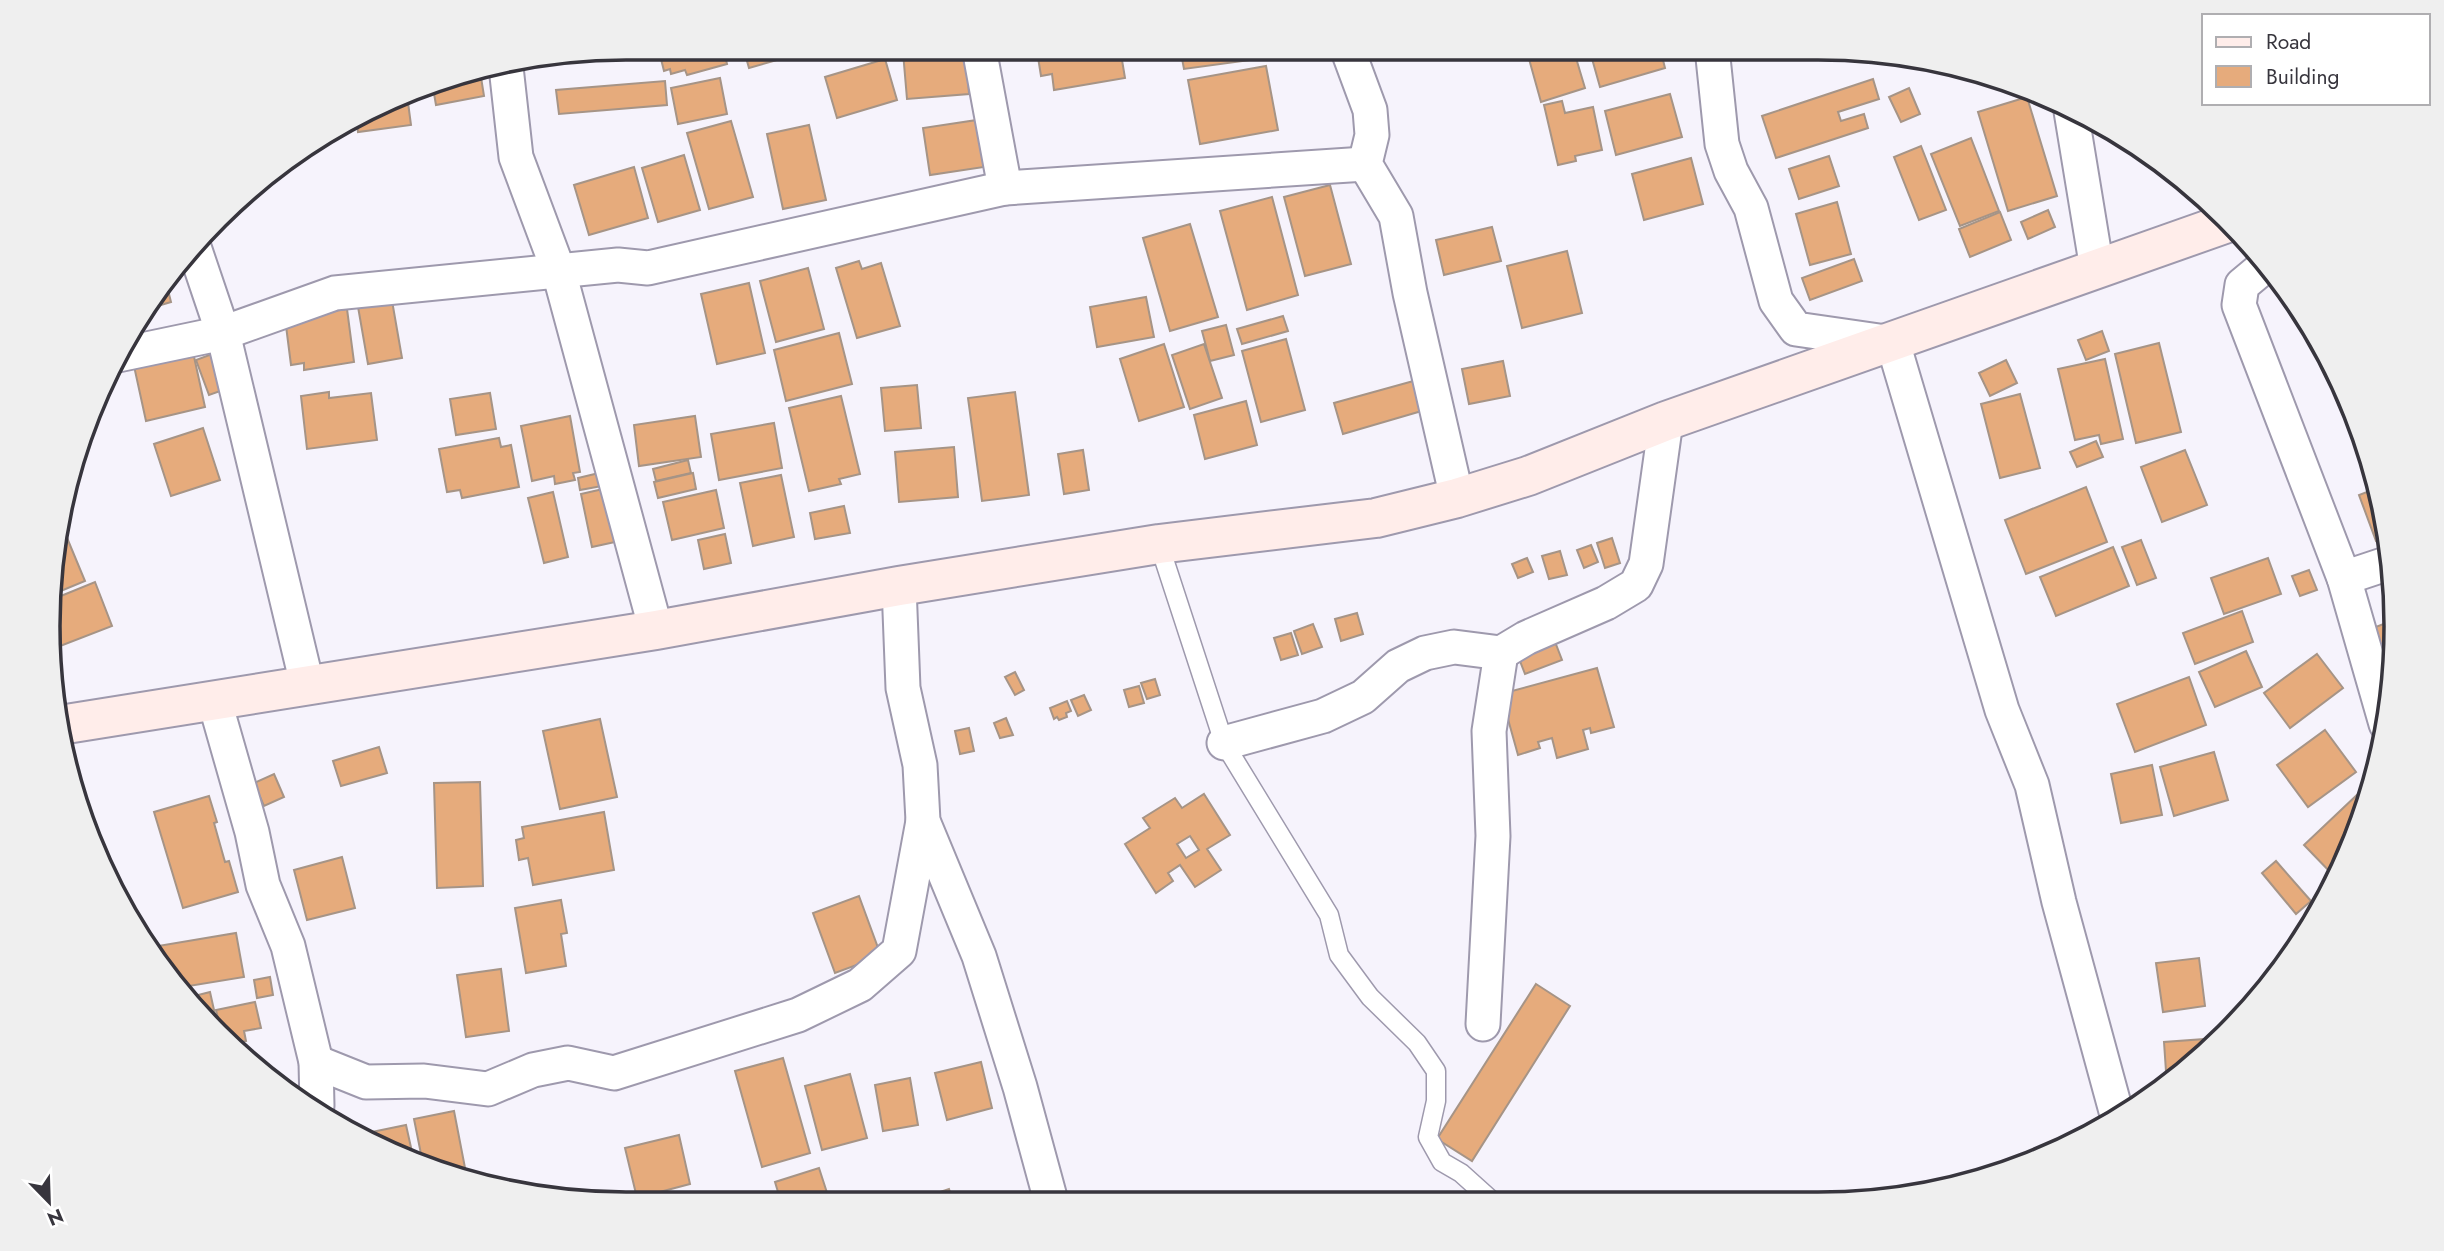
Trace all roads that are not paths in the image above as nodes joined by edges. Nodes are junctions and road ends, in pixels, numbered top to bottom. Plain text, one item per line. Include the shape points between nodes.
1 (981, 60) edge
2 (1351, 60) edge
3 (1713, 60) edge
4 (507, 72) edge
5 (2072, 120) edge
6 (1366, 164) junction
7 (1005, 188) junction
8 (2220, 226) edge
9 (197, 256) edge
10 (2097, 269) junction
11 (2259, 271) edge
12 (559, 272) junction
13 (223, 333) junction
14 (1893, 343) junction
15 (130, 353) edge
16 (1665, 421) junction
17 (1457, 498) junction
18 (1159, 544) junction
19 (2381, 566) edge
20 (2343, 578) junction
21 (899, 586) junction
22 (656, 630) junction
23 (1501, 653) junction
24 (307, 684) junction
25 (214, 699) junction
26 (2380, 702) edge
27 (68, 724) edge
28 (1224, 743) junction
29 (923, 821) junction
30 (1483, 1024) dead end
31 (316, 1062) junction
32 (317, 1100) edge
33 (2115, 1108) edge
34 (1049, 1192) edge
35 (1482, 1192) edge

1 - 7 street
2 - 6 street via 1370,110 1372,135
3 - 14 street via 1722,144 1751,208 1776,301 1796,329
4 - 12 street via 516,157
5 - 10 street
6 - 7 street
6 - 17 street via 1396,216
7 - 12 street via 648,268 618,265
8 - 10 main road
9 - 13 street
10 - 14 main road
11 - 20 street via 2242,285 2239,304
12 - 13 street via 335,293
12 - 22 street
13 - 15 street
13 - 24 street
14 - 16 main road
14 - 33 street via 2002,710 2032,785
16 - 17 main road via 1528,477
16 - 23 street via 1646,564 1636,585
17 - 18 main road via 1376,518
18 - 21 main road
18 - 28 lane
19 - 20 street
20 - 26 street
21 - 22 main road
21 - 29 street via 903,688 920,765
22 - 24 main road
23 - 28 street via 1454,647 1425,653 1398,666 1363,696 1323,716
23 - 30 street via 1489,731 1493,836
24 - 25 main road
25 - 27 main road
25 - 31 street via 263,886 288,946
28 - 35 lane via 1329,915 1339,955 1370,997 1418,1043 1436,1071 1436,1101 1428,1137 1442,1162
29 - 31 street via 899,951 860,985 798,1016 614,1073 568,1063 533,1070 488,1089 366,1082
29 - 34 street via 979,956
31 - 32 street

